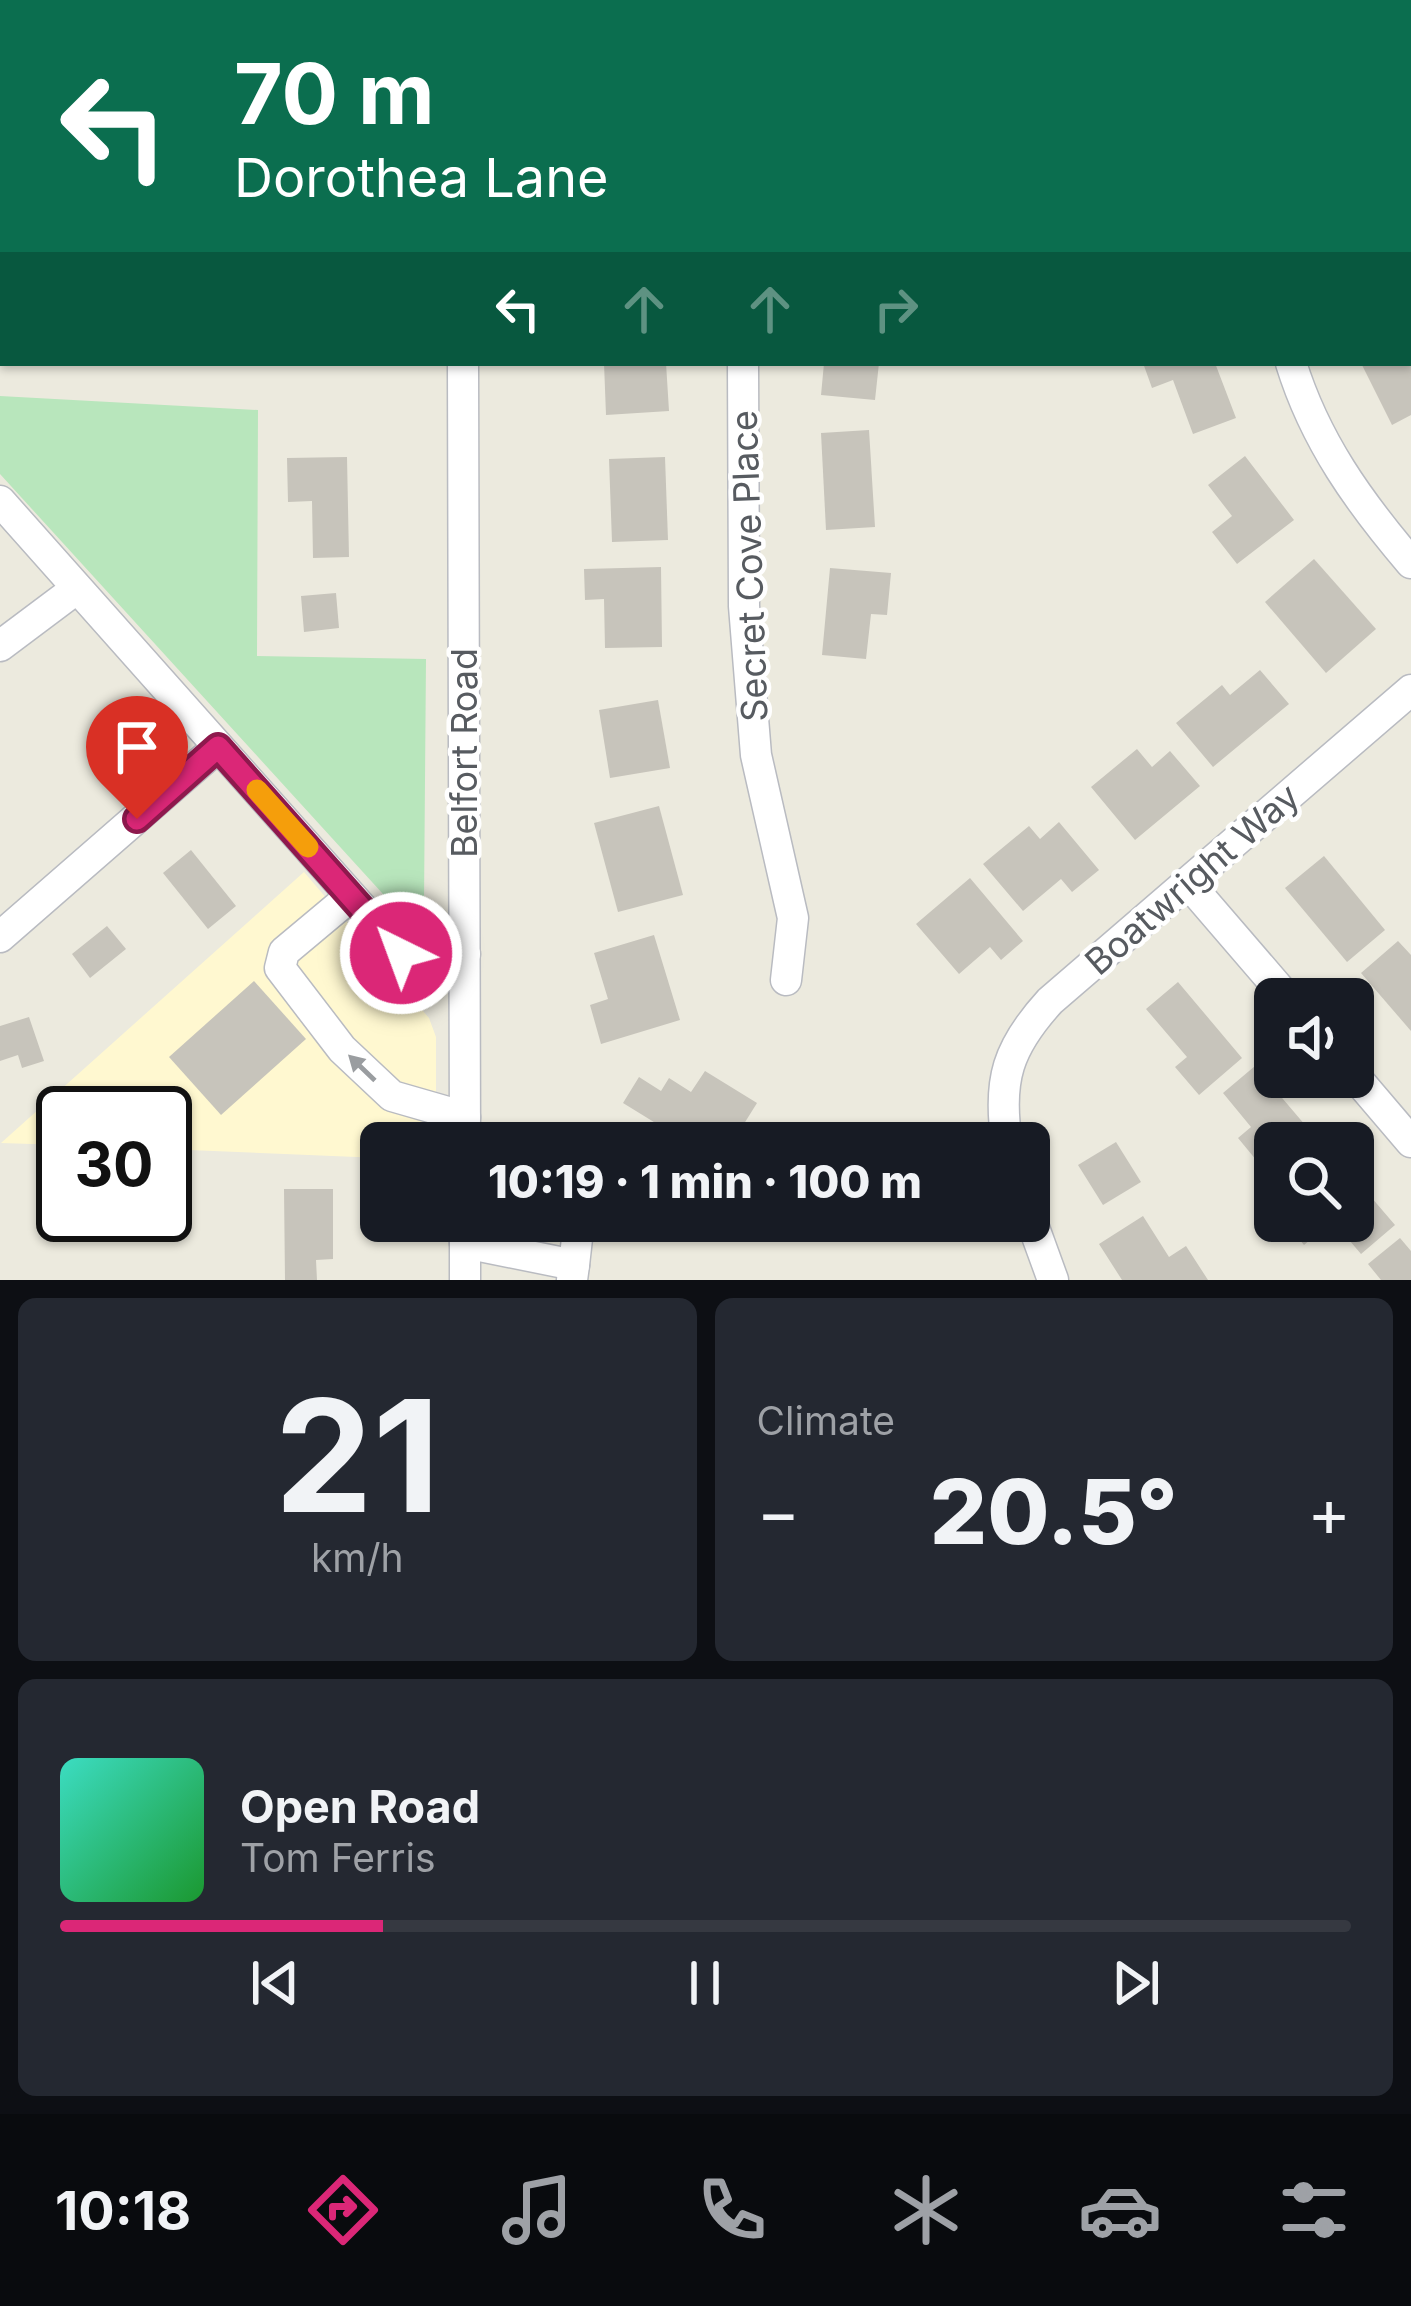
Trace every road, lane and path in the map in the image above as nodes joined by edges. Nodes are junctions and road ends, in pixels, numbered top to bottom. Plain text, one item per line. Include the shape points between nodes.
1 (463, 366) edge
2 (743, 366) edge
3 (1293, 366) edge
4 (0, 501) edge
5 (1411, 563) edge
6 (76, 589) junction
7 (0, 646) edge
8 (1411, 690) edge
9 (218, 747) junction
10 (1189, 884) junction
11 (351, 896) junction
12 (0, 937) edge
13 (465, 954) junction
14 (1270, 978) edge
15 (786, 980) dead end
16 (1373, 1098) edge
17 (448, 1122) edge
18 (465, 1122) edge
19 (1005, 1122) edge
20 (1411, 1142) edge
21 (465, 1242) edge
22 (491, 1242) edge
23 (577, 1242) edge
24 (1039, 1242) edge
25 (573, 1273) edge
26 (465, 1280) edge
27 (1053, 1280) edge

1 - 13 street, Belfort Road
2 - 15 street, Secret Cove Place via 744,606 756,755 793,918
3 - 5 street via 1339,470
4 - 6 street
6 - 7 street
6 - 9 street
8 - 10 street, Boatwright Way
9 - 11 street
9 - 12 street
10 - 14 street
10 - 19 street, Boatwright Way via 1022,1031 1003,1088
11 - 13 street via 401,953
17 -> 11 street via 392,1096 342,1049 280,968 284,952
13 - 18 street, Belfort Road
16 - 20 street
21 - 26 street
22 - 25 street
23 - 25 street
24 - 27 street

